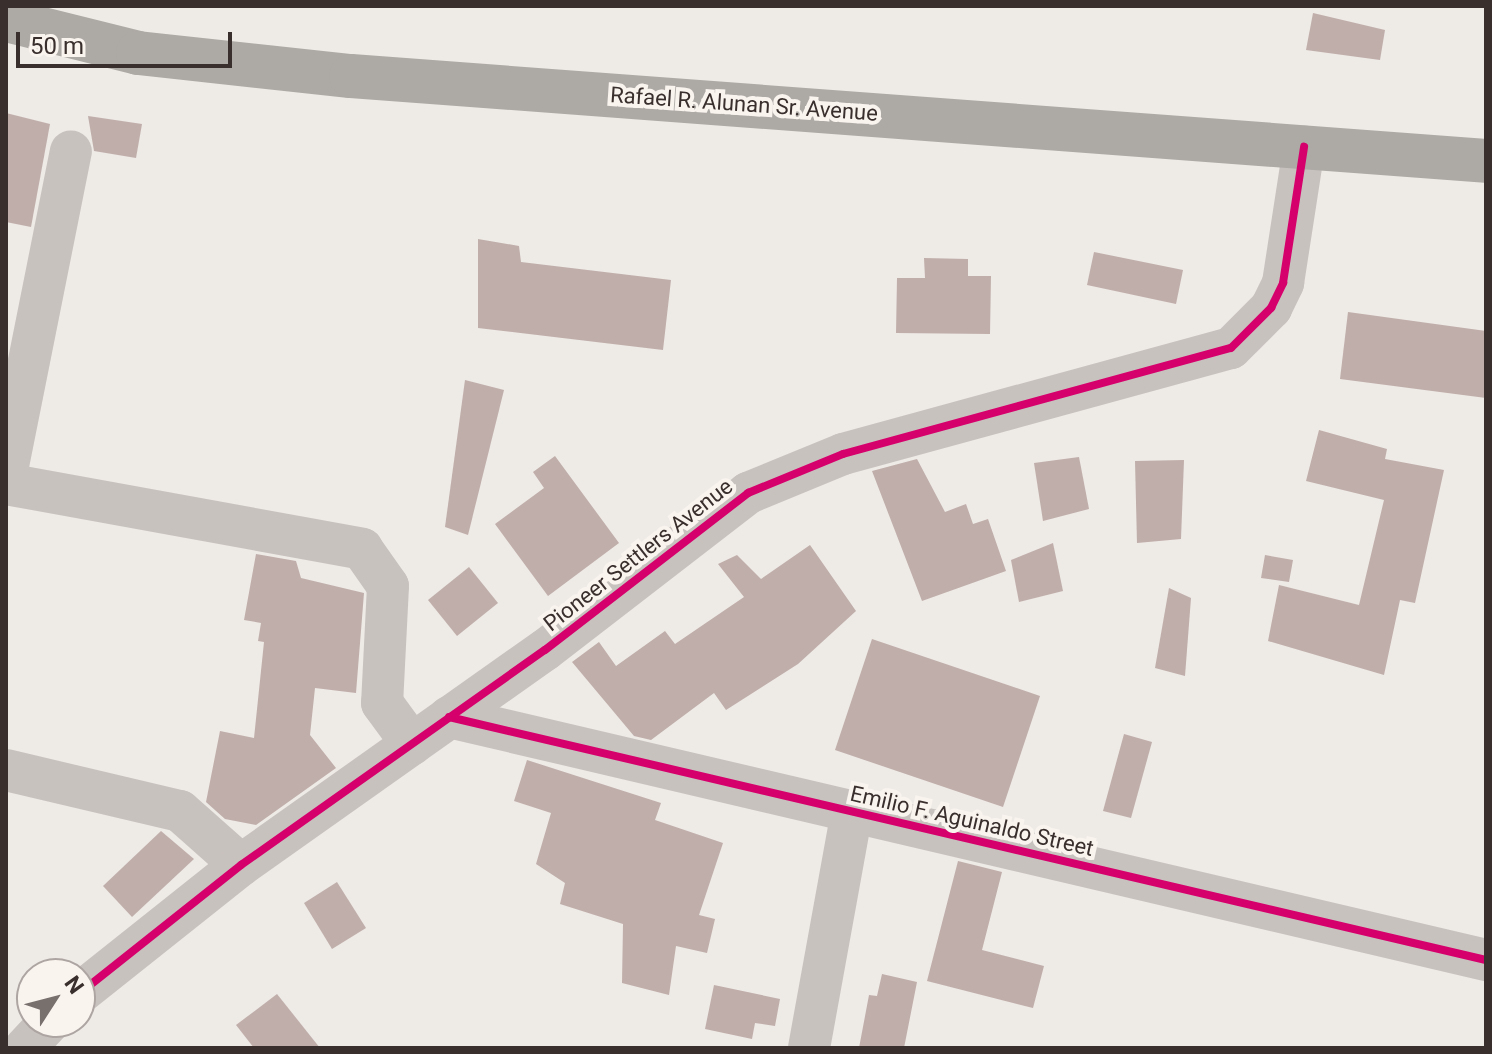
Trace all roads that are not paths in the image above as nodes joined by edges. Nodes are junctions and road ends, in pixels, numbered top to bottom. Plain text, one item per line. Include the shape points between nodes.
1 (6, 20) edge
2 (1304, 147) junction
3 (71, 151) dead end
4 (1486, 161) edge
5 (6, 476) edge
6 (6, 484) edge
7 (449, 717) junction
8 (412, 744) junction
9 (6, 770) edge
10 (852, 812) junction
11 (241, 865) junction
12 (1486, 960) edge
13 (96, 980) edge
14 (809, 1048) edge

1 - 2 highway, Rafael R. Alunan Sr. Avenue via 138,53 235,65
2 - 4 highway, Rafael R. Alunan Sr. Avenue
2 - 7 street, Pioneer Settlers Avenue via 1283,283 1271,308 1231,348 788,472 748,493
3 - 5 street
6 - 8 street via 362,549 388,586 382,703
7 - 8 street, Pioneer Settlers Avenue
7 - 10 street, Emilio F. Aguinaldo Street
8 - 11 street, Pioneer Settlers Avenue
9 - 11 street via 180,811
10 - 12 street, Emilio F. Aguinaldo Street
10 - 14 street
11 - 13 street, Pioneer Settlers Avenue

